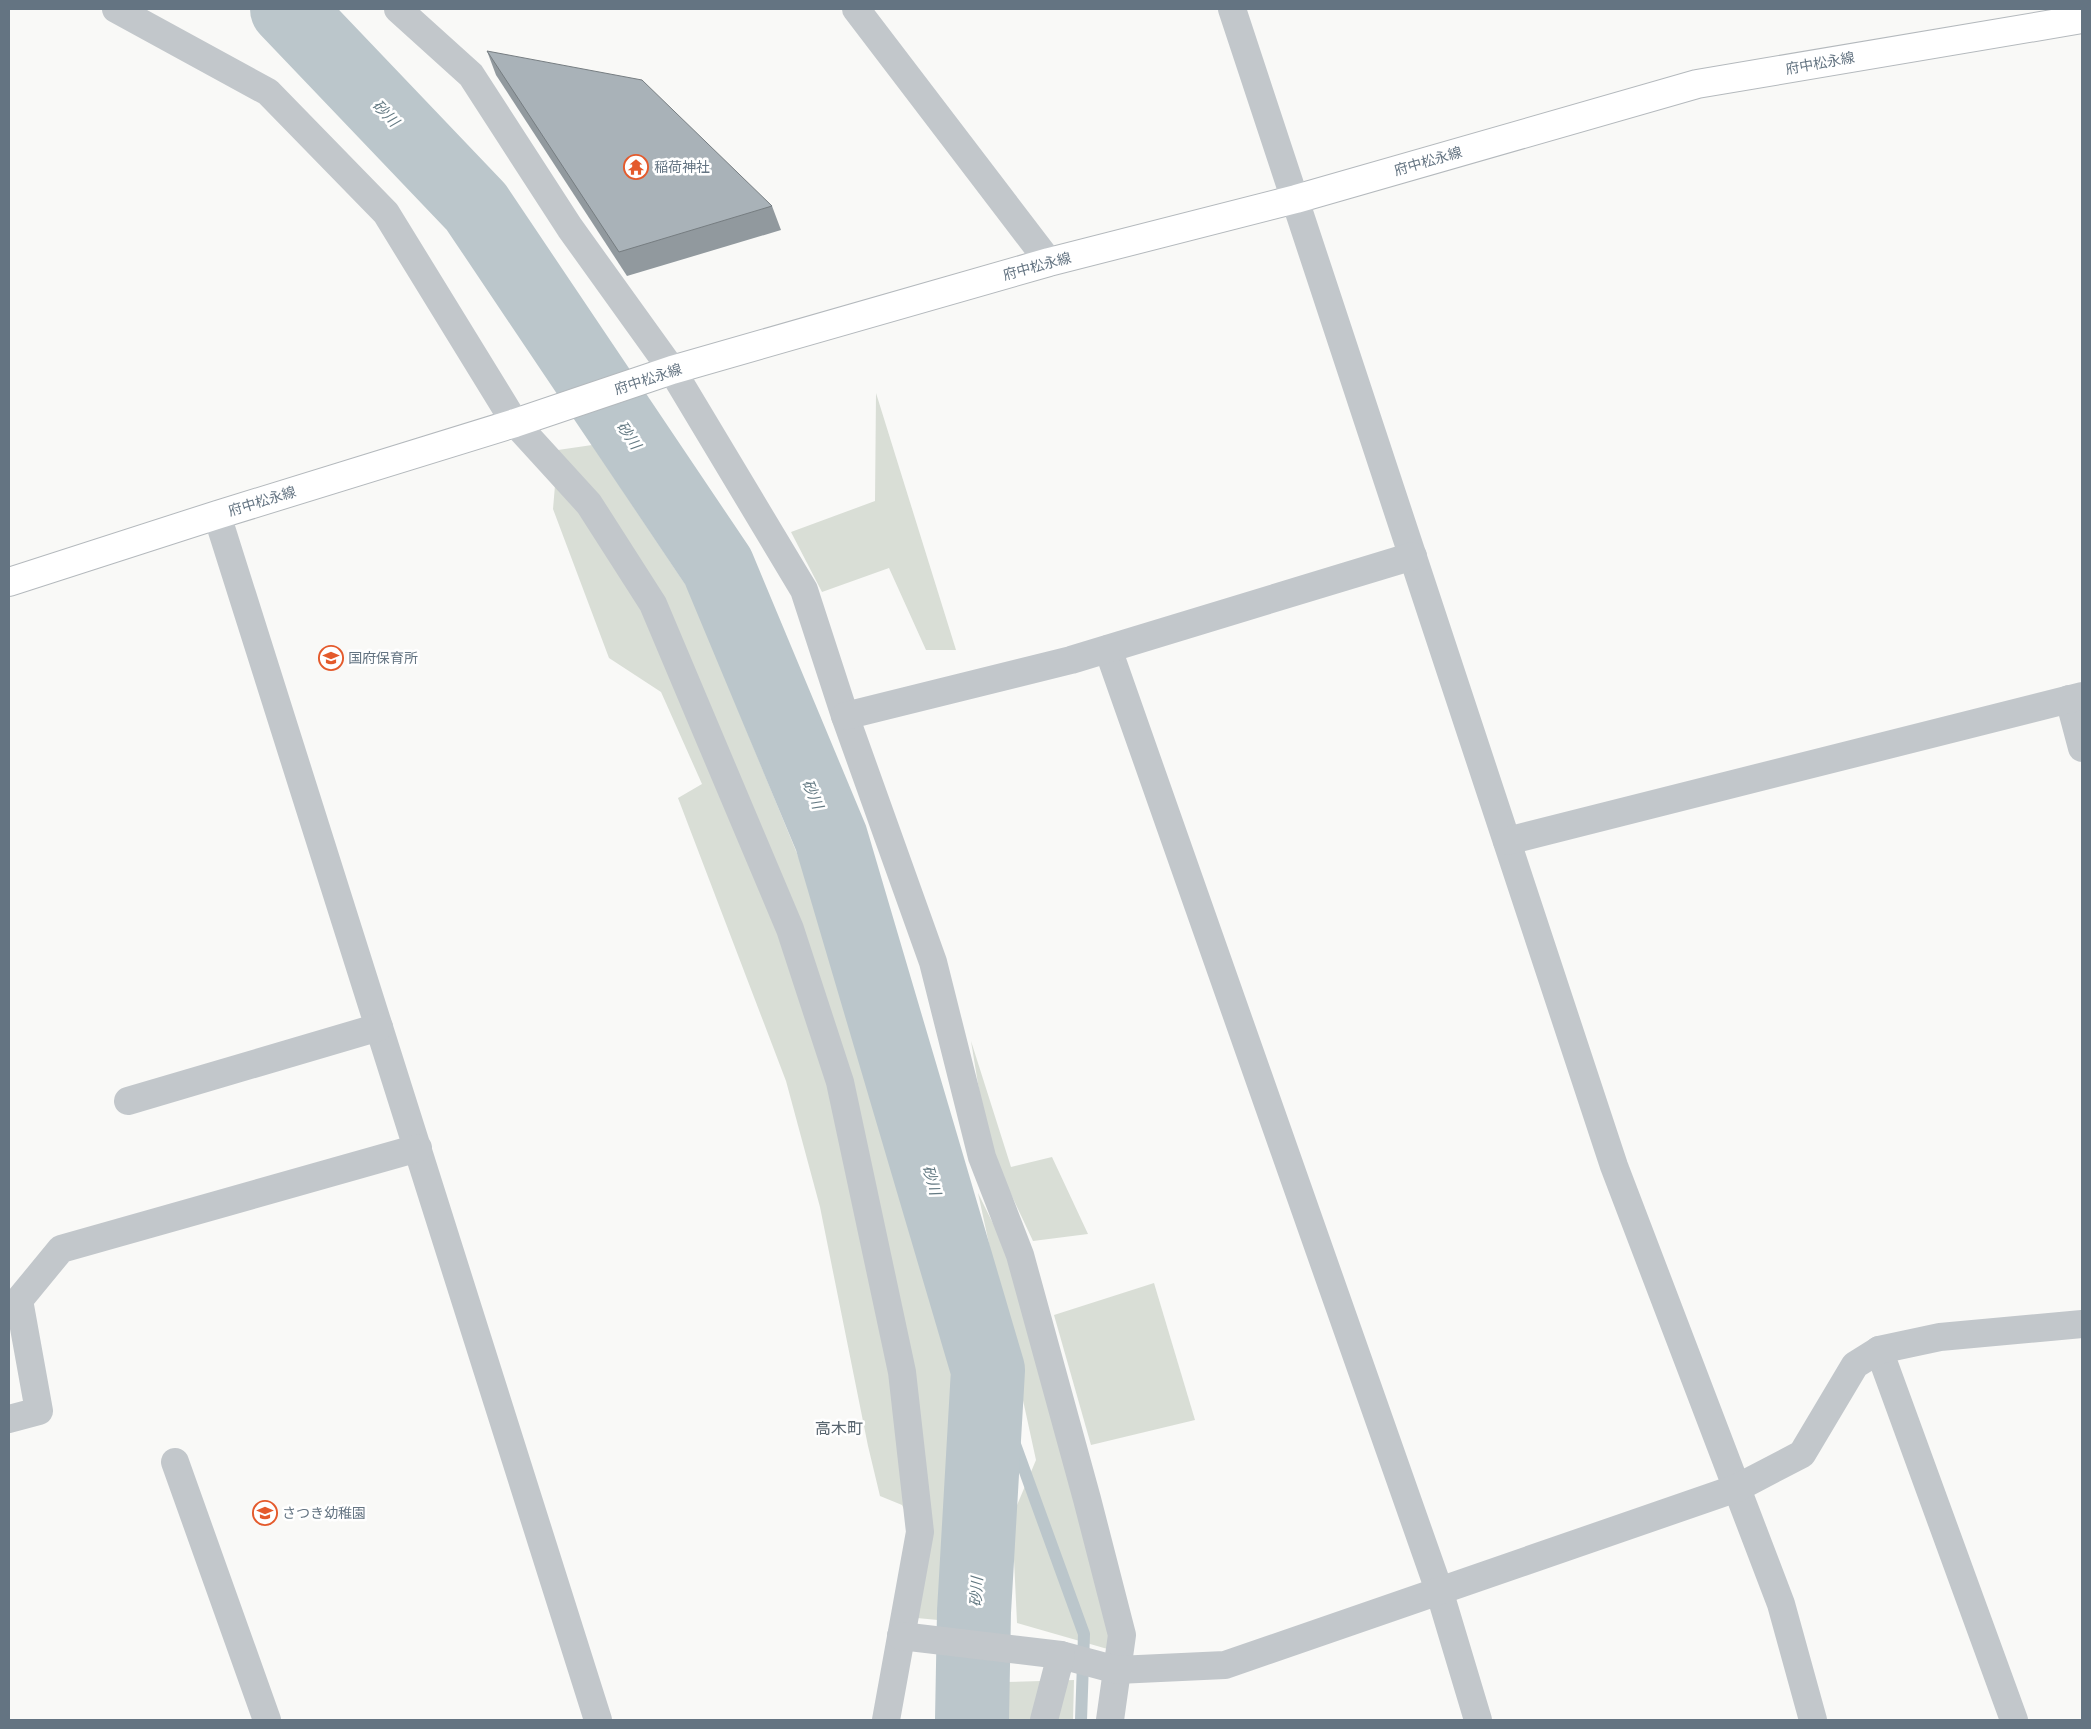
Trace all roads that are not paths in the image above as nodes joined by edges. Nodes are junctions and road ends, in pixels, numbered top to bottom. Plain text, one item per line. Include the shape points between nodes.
1 (116, 9) edge
2 (398, 9) edge
3 (856, 9) edge
4 (1232, 9) edge
5 (2082, 19) edge
6 (1296, 199) junction
7 (1049, 262) junction
8 (672, 370) junction
9 (515, 423) junction
10 (217, 515) junction
11 (1414, 556) junction
12 (9, 582) edge
13 (1108, 649) junction
14 (2076, 698) edge
15 (845, 716) junction
16 (2082, 748) edge
17 (1507, 841) junction
18 (379, 1027) junction
19 (128, 1101) dead end
20 (418, 1148) junction
21 (2082, 1324) edge
22 (1879, 1350) junction
23 (9, 1419) edge
24 (175, 1462) dead end
25 (1736, 1488) junction
26 (1439, 1590) junction
27 (901, 1636) junction
28 (1061, 1655) junction
29 (1117, 1670) junction
30 (267, 1720) edge
31 (598, 1720) edge
32 (886, 1720) edge
33 (1044, 1720) edge
34 (1110, 1720) edge
35 (1478, 1720) edge
36 (1813, 1720) edge
37 (2014, 1720) edge

1 - 9 street via 268,92 386,213
2 - 8 street via 471,75 570,228
3 - 7 street
4 - 6 street
5 - 6 main road, 府中松永線 via 1697,84
6 - 7 main road, 府中松永線
6 - 11 street
7 - 8 main road, 府中松永線
8 - 9 main road, 府中松永線
8 - 15 street via 804,590
9 - 10 main road, 府中松永線
9 - 27 street via 589,504 653,604 790,929 840,1082 902,1372 920,1532
10 - 12 main road, 府中松永線
10 - 18 street
11 - 13 street
11 - 17 street
13 - 15 street
13 - 26 street
14 - 16 street
14 - 17 street
15 - 29 street via 933,962 982,1157 1020,1255 1122,1635
17 - 25 street via 1614,1166
18 - 19 street
18 - 20 street
20 - 23 street via 61,1249 19,1300 40,1411
20 - 31 street
21 - 22 street via 1940,1337
22 - 25 street via 1855,1365 1802,1454
22 - 37 street
24 - 30 street
25 - 26 street
25 - 36 street via 1781,1604
26 - 29 street via 1225,1665
26 - 35 street
27 - 28 street
27 - 32 street
28 - 29 street
28 - 33 street
29 - 34 street

